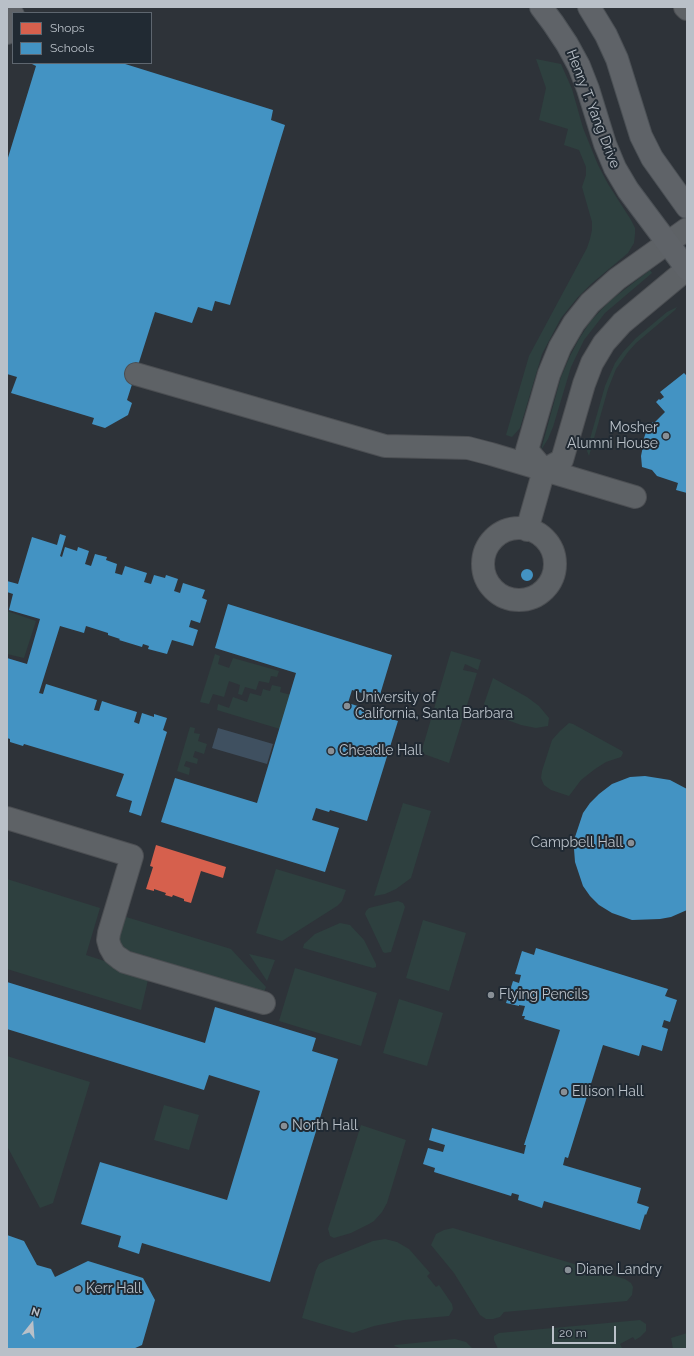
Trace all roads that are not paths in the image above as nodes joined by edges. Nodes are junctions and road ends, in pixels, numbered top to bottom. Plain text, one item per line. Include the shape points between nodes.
1 (541, 7) edge
2 (588, 7) edge
3 (685, 7) edge
4 (687, 9) edge
5 (12, 17) edge
6 (7, 33) edge
7 (687, 207) edge
8 (687, 229) edge
9 (667, 243) junction
10 (687, 269) edge
11 (136, 374) dead end
12 (544, 470) junction
13 (635, 497) dead end
14 (527, 530) dead end
15 (7, 818) edge
16 (264, 1003) dead end

1 - 9 main road, Henry T. Yang Drive via 564,38 579,66 615,168
2 - 7 main road via 606,35 617,59 652,158
3 - 4 lane
5 - 6 main road
8 - 9 lane
9 - 10 main road, Henry T. Yang Drive
9 - 12 lane via 616,279 590,303 560,347 549,374 527,450
10 - 12 lane via 622,323 604,343 592,363 584,384 562,460
11 - 12 lane via 385,446 468,448
12 - 13 lane
12 - 14 lane
15 - 16 lane via 132,856 108,940 114,954 119,958 125,962

